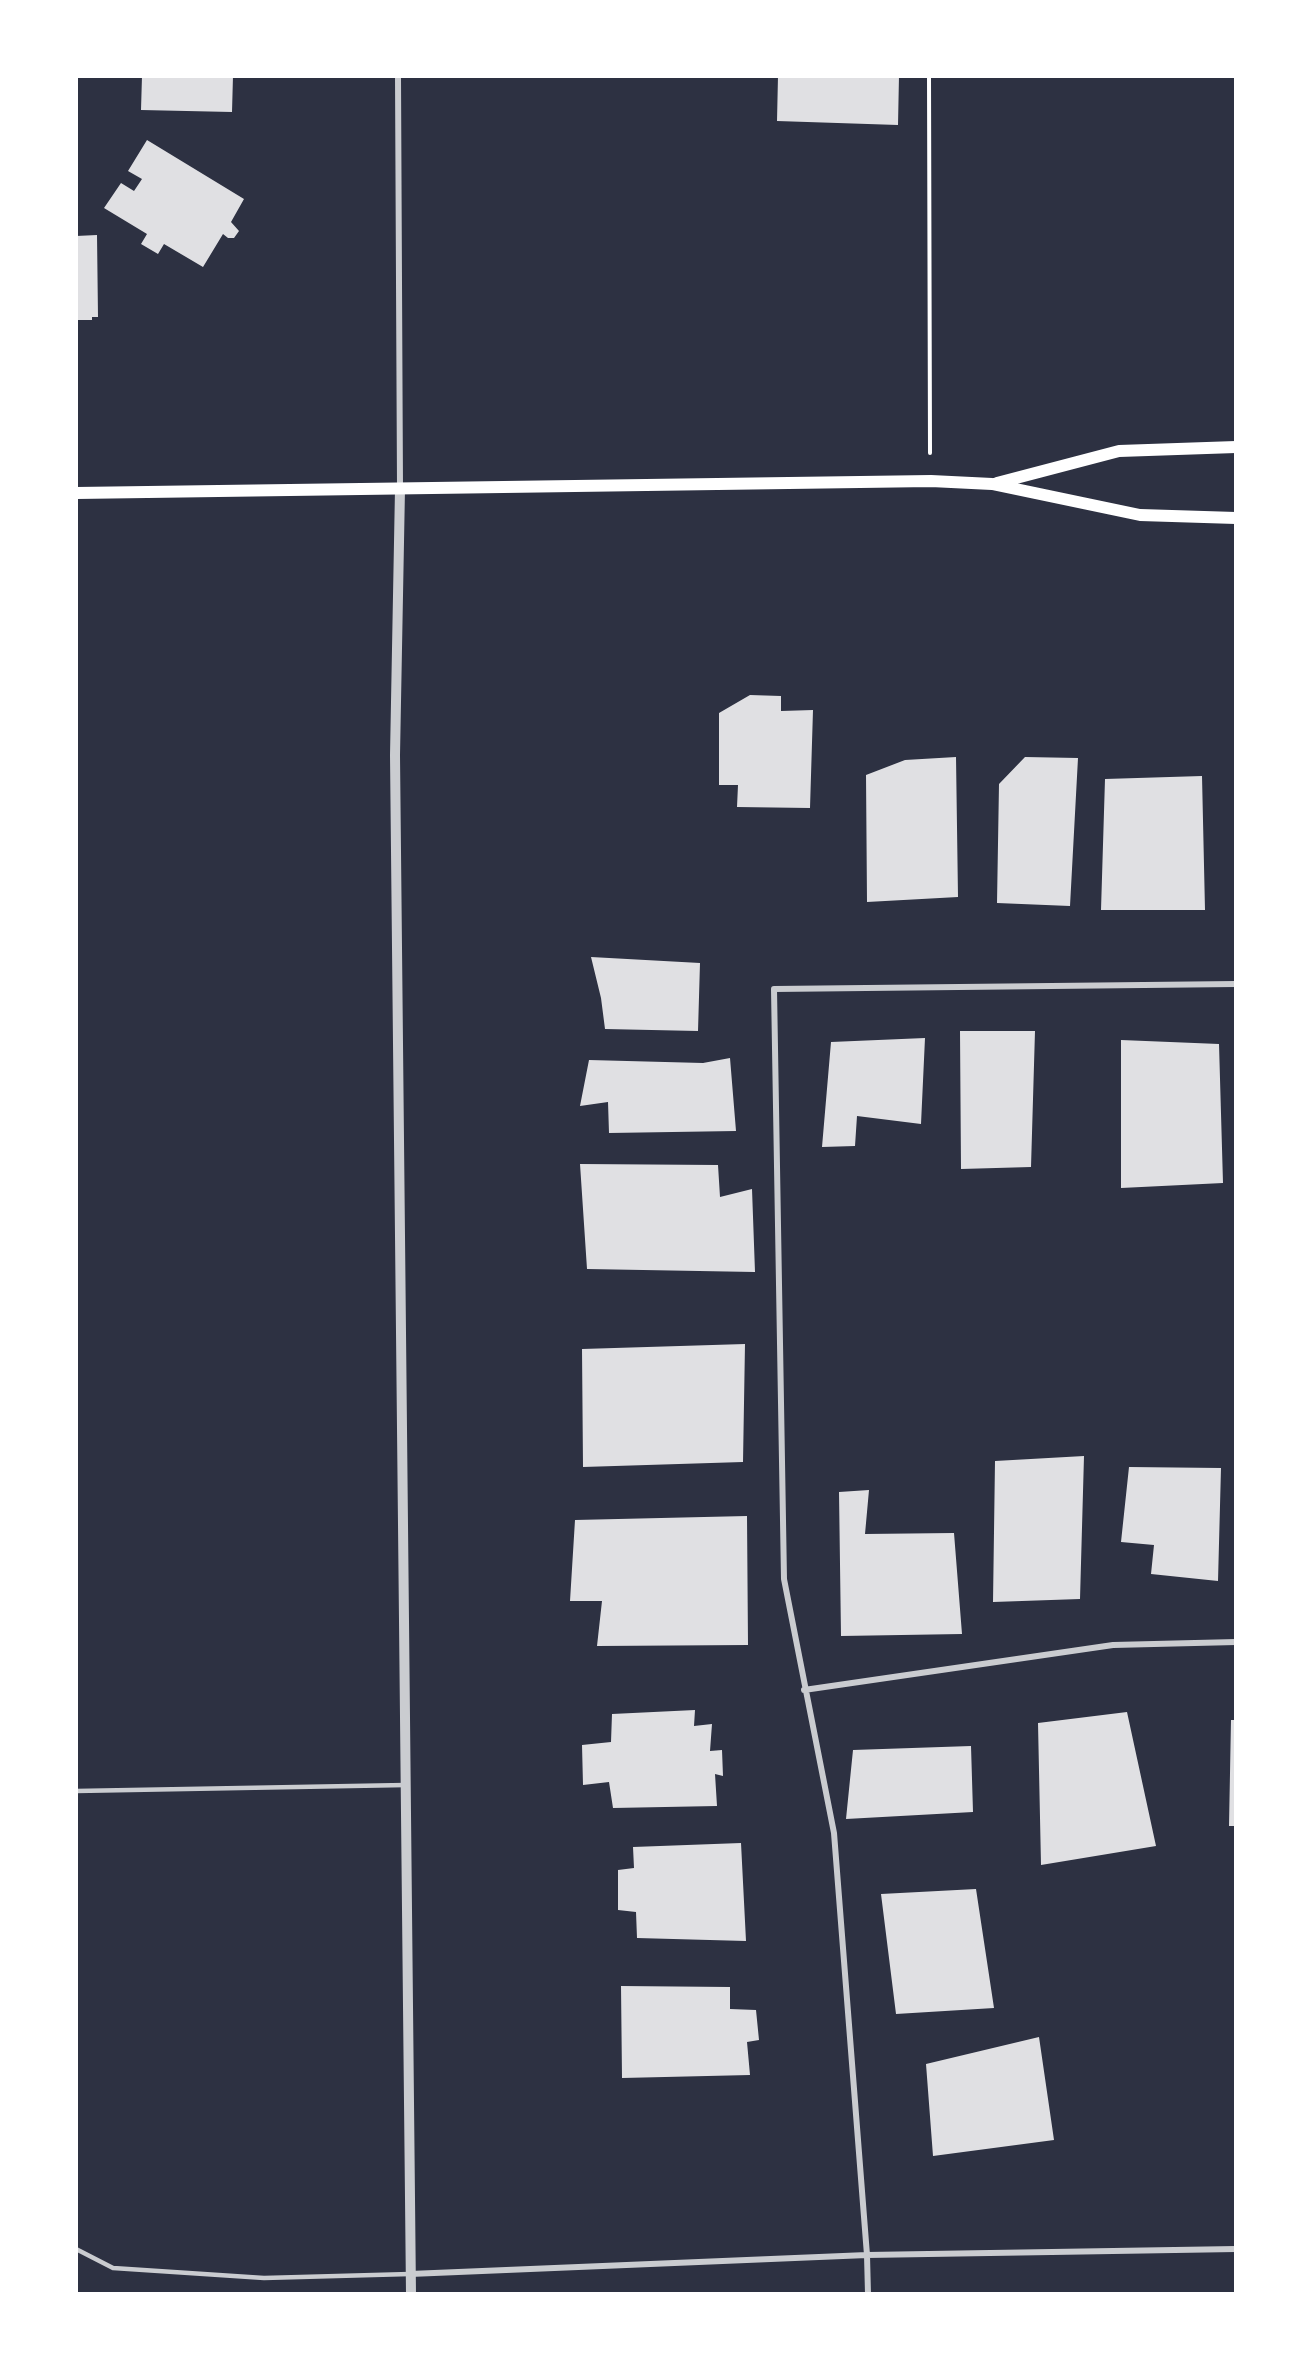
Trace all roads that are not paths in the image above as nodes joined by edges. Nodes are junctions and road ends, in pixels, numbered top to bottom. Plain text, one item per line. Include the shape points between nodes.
1 (398, 76) edge
2 (1236, 447) edge
3 (992, 484) junction
4 (400, 489) junction
5 (76, 493) edge
6 (1236, 518) edge
7 (1236, 984) edge
8 (1236, 1642) edge
9 (804, 1690) junction
10 (406, 1785) junction
11 (76, 1791) edge
12 (76, 2249) edge
13 (1236, 2250) edge
14 (867, 2255) junction
15 (410, 2274) junction
16 (411, 2294) edge
17 (868, 2294) edge

1 - 4 street
2 - 3 main road via 1119,451
3 - 4 main road via 930,481
3 - 6 main road via 1140,515
4 - 5 main road
4 - 10 street via 395,755
7 - 9 street via 774,989 784,1579
8 - 9 street via 1113,1645
9 - 14 street via 834,1833
10 - 11 lane
10 - 15 street
12 - 15 lane via 113,2268 264,2278
13 - 14 street
14 - 15 street
14 - 17 street
15 - 16 street

